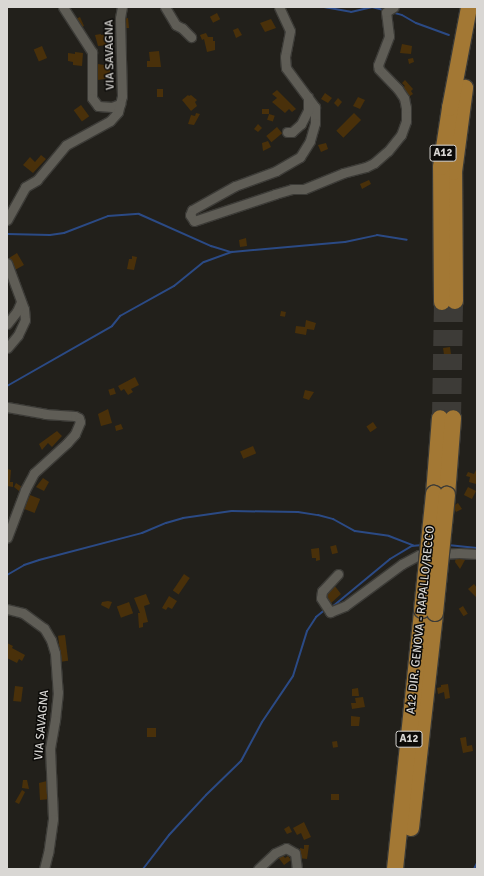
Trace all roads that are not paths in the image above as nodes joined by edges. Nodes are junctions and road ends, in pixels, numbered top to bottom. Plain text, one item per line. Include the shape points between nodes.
1 (63, 7) edge
2 (122, 7) edge
3 (165, 7) edge
4 (279, 7) edge
5 (394, 7) edge
6 (469, 7) edge
7 (477, 22) edge
8 (191, 37) dead end
9 (308, 97) junction
10 (120, 104) junction
11 (287, 132) dead end
12 (7, 220) edge
13 (7, 263) edge
14 (21, 302) junction
15 (7, 324) edge
16 (7, 348) edge
17 (7, 407) edge
18 (447, 418) tunnel mouth
19 (7, 538) edge
20 (477, 554) edge
21 (338, 574) dead end
22 (7, 609) edge
23 (429, 611) junction
24 (44, 869) edge
25 (258, 869) edge
26 (297, 869) edge
27 (395, 869) edge
28 (406, 869) edge

1 - 10 street via 92,52 92,98 98,106 112,107
2 - 10 street, VIA SAVAGNA
3 - 8 street via 176,25
4 - 9 street via 290,31 285,57 286,68
5 - 9 street via 386,12 389,36 378,69 404,98 406,121 401,135 388,151 366,167 342,173 304,189 292,189 197,220 190,218 192,210 219,194 300,157 310,141 315,123 315,107
6 - 7 highway, A12 via 441,167 448,301 454,172 461,106
9 - 11 street via 308,110 301,124 292,132
10 - 12 street, VIA SAVAGNA via 118,112 110,121 66,145 37,180 26,188
13 - 14 street
14 - 15 street
14 - 16 street via 25,320 18,335
17 - 19 street via 75,416 80,422 75,434 34,473
18 - 23 highway, A12 DIR. GENOVA - RAPALLO/RECCO / A12, bridge
20 - 21 street via 419,555 402,564 345,606 330,612 321,598 322,591
22 - 24 street, VIA SAVAGNA via 23,613 44,628 52,640 55,653 58,692 50,749 53,819
23 - 27 highway, A12 DIR. GENOVA - RAPALLO/RECCO / A12
23 - 28 highway, A12
25 - 26 street via 280,849 286,848 294,853

